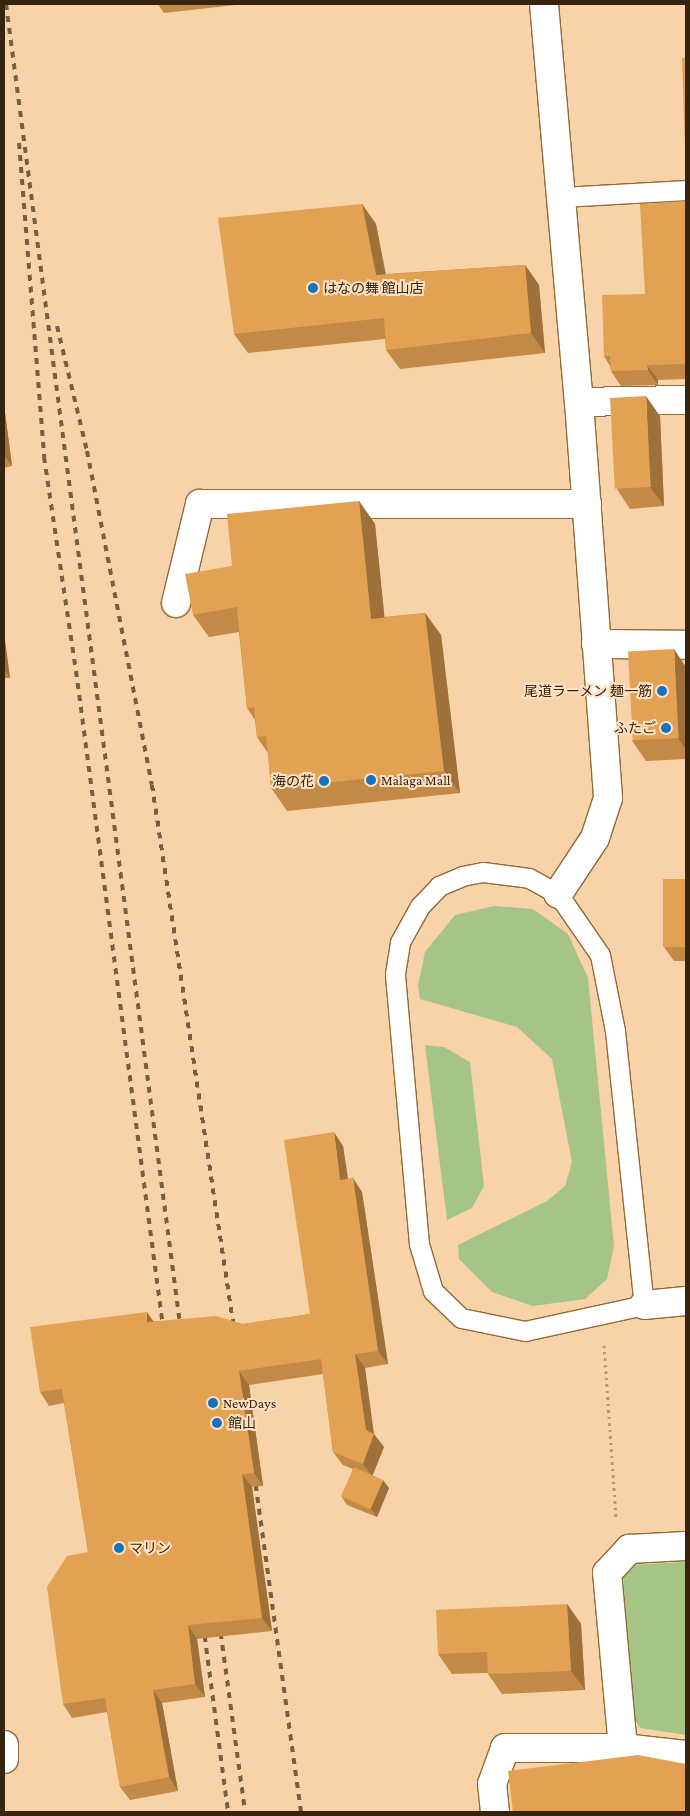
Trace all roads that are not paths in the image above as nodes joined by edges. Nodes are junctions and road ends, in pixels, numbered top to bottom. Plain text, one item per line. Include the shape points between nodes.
1 (544, 4) edge
2 (686, 190) edge
3 (562, 197) junction
4 (686, 400) edge
5 (579, 402) junction
6 (587, 504) junction
7 (176, 603) dead end
8 (596, 644) junction
9 (686, 645) edge
10 (558, 894) junction
11 (686, 1301) edge
12 (644, 1305) junction
13 (686, 1546) edge
14 (4, 1745) edge
15 (623, 1748) junction
16 (686, 1755) edge
17 (4, 1759) edge
18 (495, 1812) edge

1 - 3 street
2 - 3 lane
3 - 5 street
4 - 5 street
5 - 6 street
6 - 7 street via 200,504
6 - 8 street
8 - 9 street
8 - 10 street via 608,798 595,838
10 - 12 lane via 600,955 615,1031
10 - 12 lane via 528,878 504,873 462,876 439,886 420,906 400,942 395,974 419,1244 433,1291 460,1318 525,1331
11 - 12 street
13 - 15 street via 629,1549 607,1573
14 - 17 street
15 - 16 street
15 - 18 street via 505,1748 492,1784

